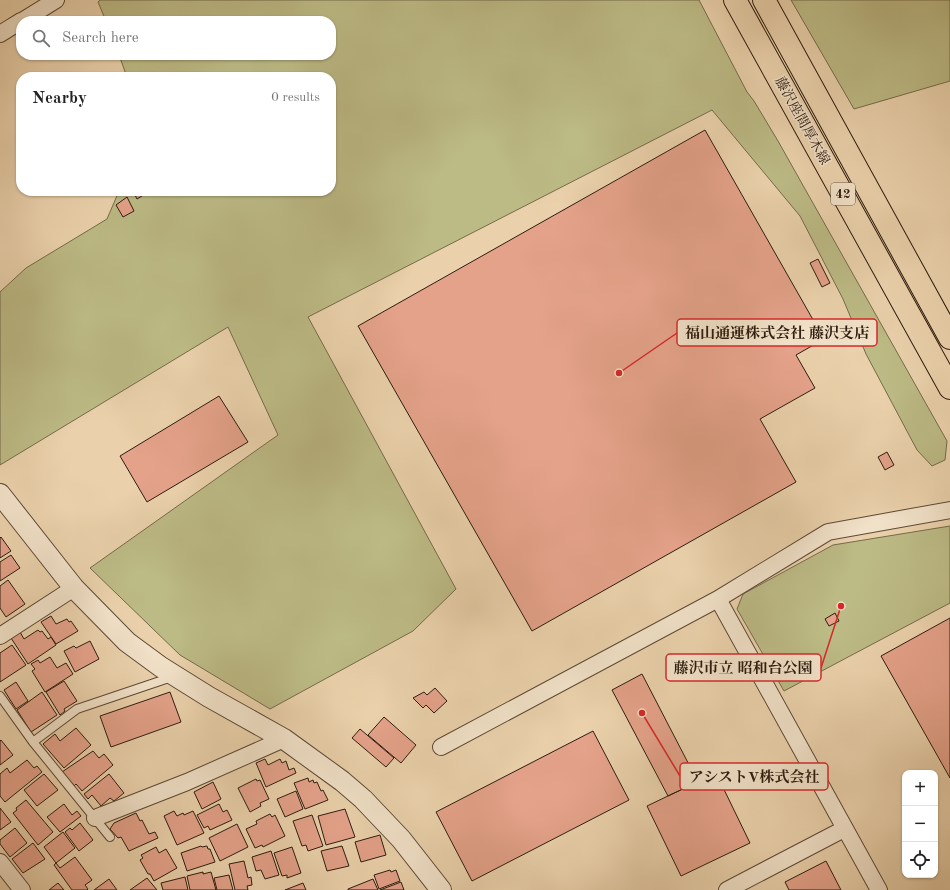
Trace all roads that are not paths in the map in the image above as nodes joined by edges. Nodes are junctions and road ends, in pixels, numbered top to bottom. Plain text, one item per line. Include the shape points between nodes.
1 (56, 0) edge
2 (735, 0) edge
3 (764, 0) edge
4 (29, 16) edge
5 (16, 24) edge
6 (0, 34) edge
7 (950, 338) edge
8 (950, 388) edge
9 (0, 494) edge
10 (950, 510) edge
11 (74, 588) junction
12 (718, 599) junction
13 (0, 636) edge
14 (175, 676) junction
15 (0, 696) edge
16 (284, 739) junction
17 (33, 742) junction
18 (441, 747) dead end
19 (95, 818) junction
20 (844, 829) junction
21 (110, 837) dead end
22 (0, 862) edge
23 (22, 890) edge
24 (441, 890) edge
25 (727, 890) edge
26 (879, 890) edge

1 - 4 street
2 - 8 main road, 藤沢座間厚木線 / 42
3 - 7 main road, 藤沢座間厚木線 / 42
5 - 6 street
9 - 11 street
10 - 12 street via 828,532
11 - 13 street
11 - 14 street via 127,642
12 - 18 street
12 - 20 street
14 - 16 street
14 - 17 lane via 77,709
15 - 17 lane
16 - 19 street via 187,782
16 - 24 street via 363,799 401,839
17 - 19 lane
19 - 21 lane
20 - 25 street
20 - 26 street
22 - 23 street

